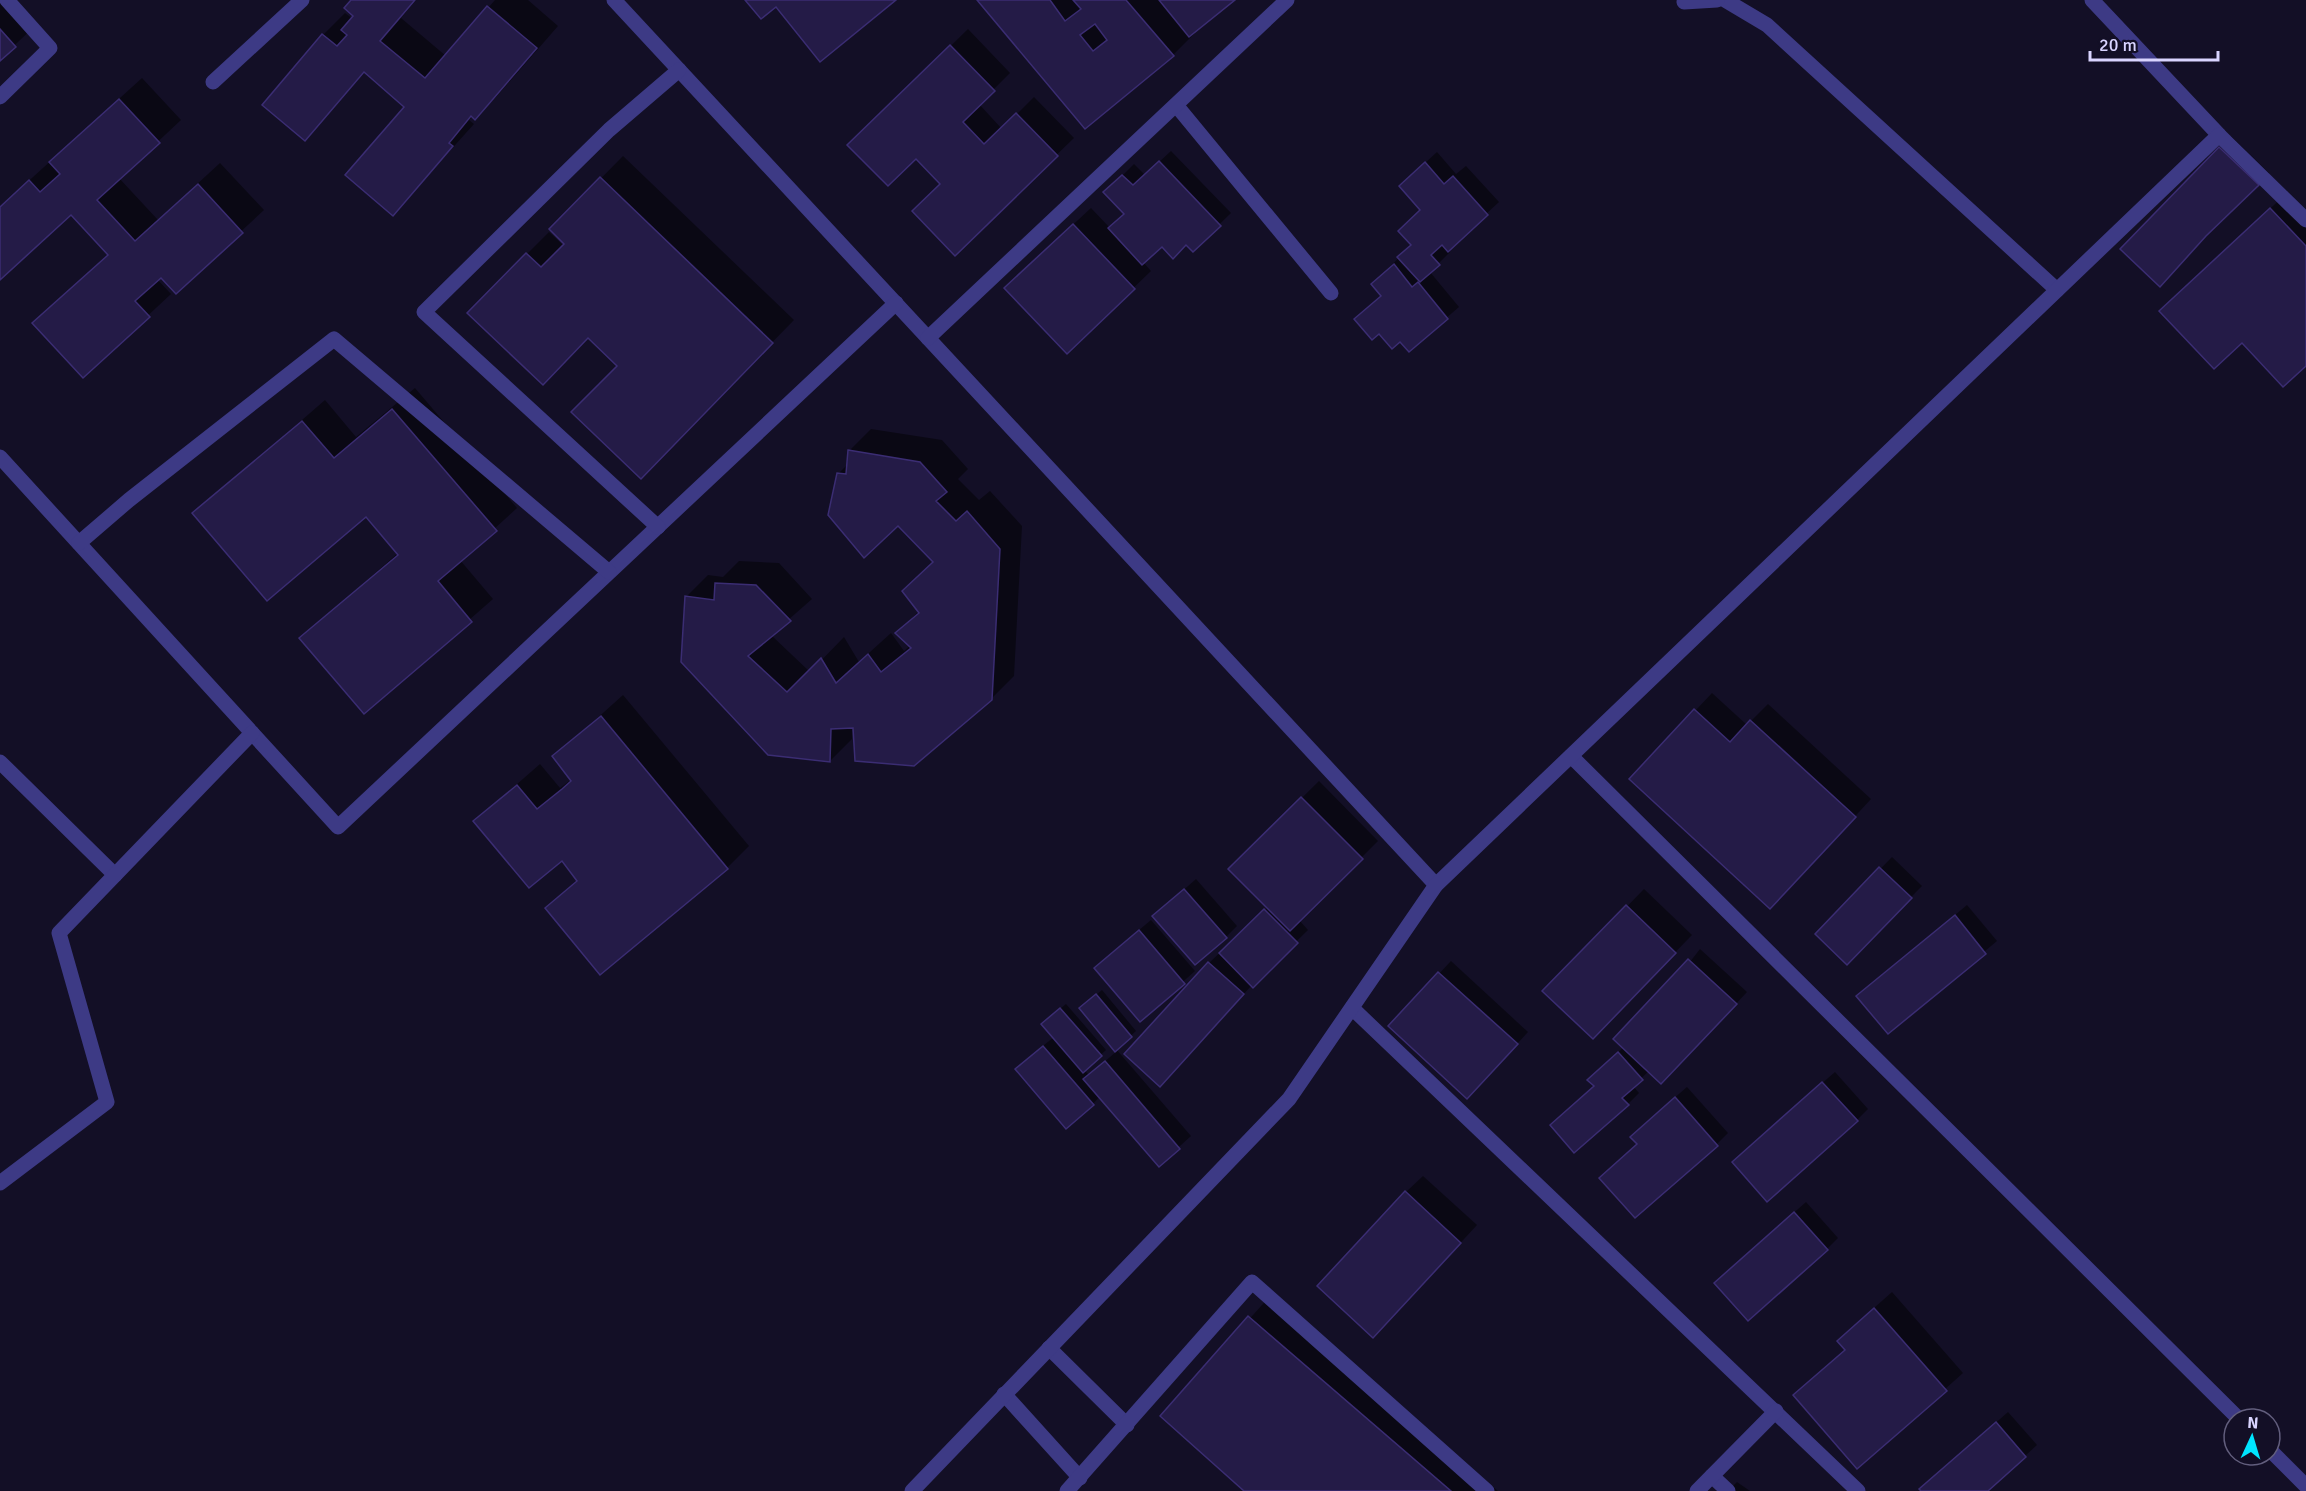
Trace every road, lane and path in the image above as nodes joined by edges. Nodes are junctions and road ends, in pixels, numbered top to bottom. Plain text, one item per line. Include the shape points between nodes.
1 (7, 0) edge
2 (302, 0) edge
3 (614, 0) edge
4 (1287, 0) edge
5 (1717, 0) edge
6 (1725, 0) edge
7 (2092, 0) edge
8 (1684, 2) dead end
9 (679, 70) junction
10 (213, 82) dead end
11 (0, 97) edge
12 (1176, 105) junction
13 (2219, 135) junction
14 (2306, 220) edge
15 (2057, 290) junction
16 (1331, 292) dead end
17 (896, 303) junction
18 (927, 338) junction
19 (0, 457) edge
20 (658, 527) junction
21 (79, 543) junction
22 (609, 572) junction
23 (252, 733) junction
24 (1570, 756) junction
25 (0, 762) edge
26 (115, 875) junction
27 (1436, 885) junction
28 (1352, 1008) junction
29 (0, 1183) edge
30 (1049, 1348) junction
31 (1004, 1394) junction
32 (2227, 1407) edge
33 (1776, 1411) junction
34 (1127, 1425) junction
35 (2282, 1462) edge
36 (1712, 1476) junction
37 (1080, 1479) junction
38 (2306, 1486) edge
39 (912, 1491) edge
40 (1067, 1491) edge
41 (1487, 1491) edge
42 (1697, 1491) edge
43 (1728, 1491) edge
44 (1858, 1491) edge

1 - 11 street via 50,48
2 - 10 street
3 - 9 street
4 - 12 street
5 - 8 street
6 - 15 street via 1767,25
7 - 13 street
9 - 17 street
9 - 20 street via 609,130 424,312
12 - 16 street
12 - 18 street
13 - 14 street
13 - 15 street
15 - 24 street
17 - 18 street
17 - 20 street
18 - 27 street
19 - 21 street
20 - 22 street
21 - 22 street via 334,339
21 - 23 street
22 - 23 street via 338,827
23 - 26 street
24 - 27 street
24 - 32 street
25 - 26 street
26 - 29 street via 59,933 107,1102
27 - 28 street
28 - 30 street via 1289,1099
28 - 33 street
30 - 31 street
30 - 34 street
31 - 37 street
31 - 39 street
33 - 36 street
33 - 44 street
34 - 37 street
34 - 41 street via 1252,1282
35 - 38 street
36 - 42 street
36 - 43 street
37 - 40 street

